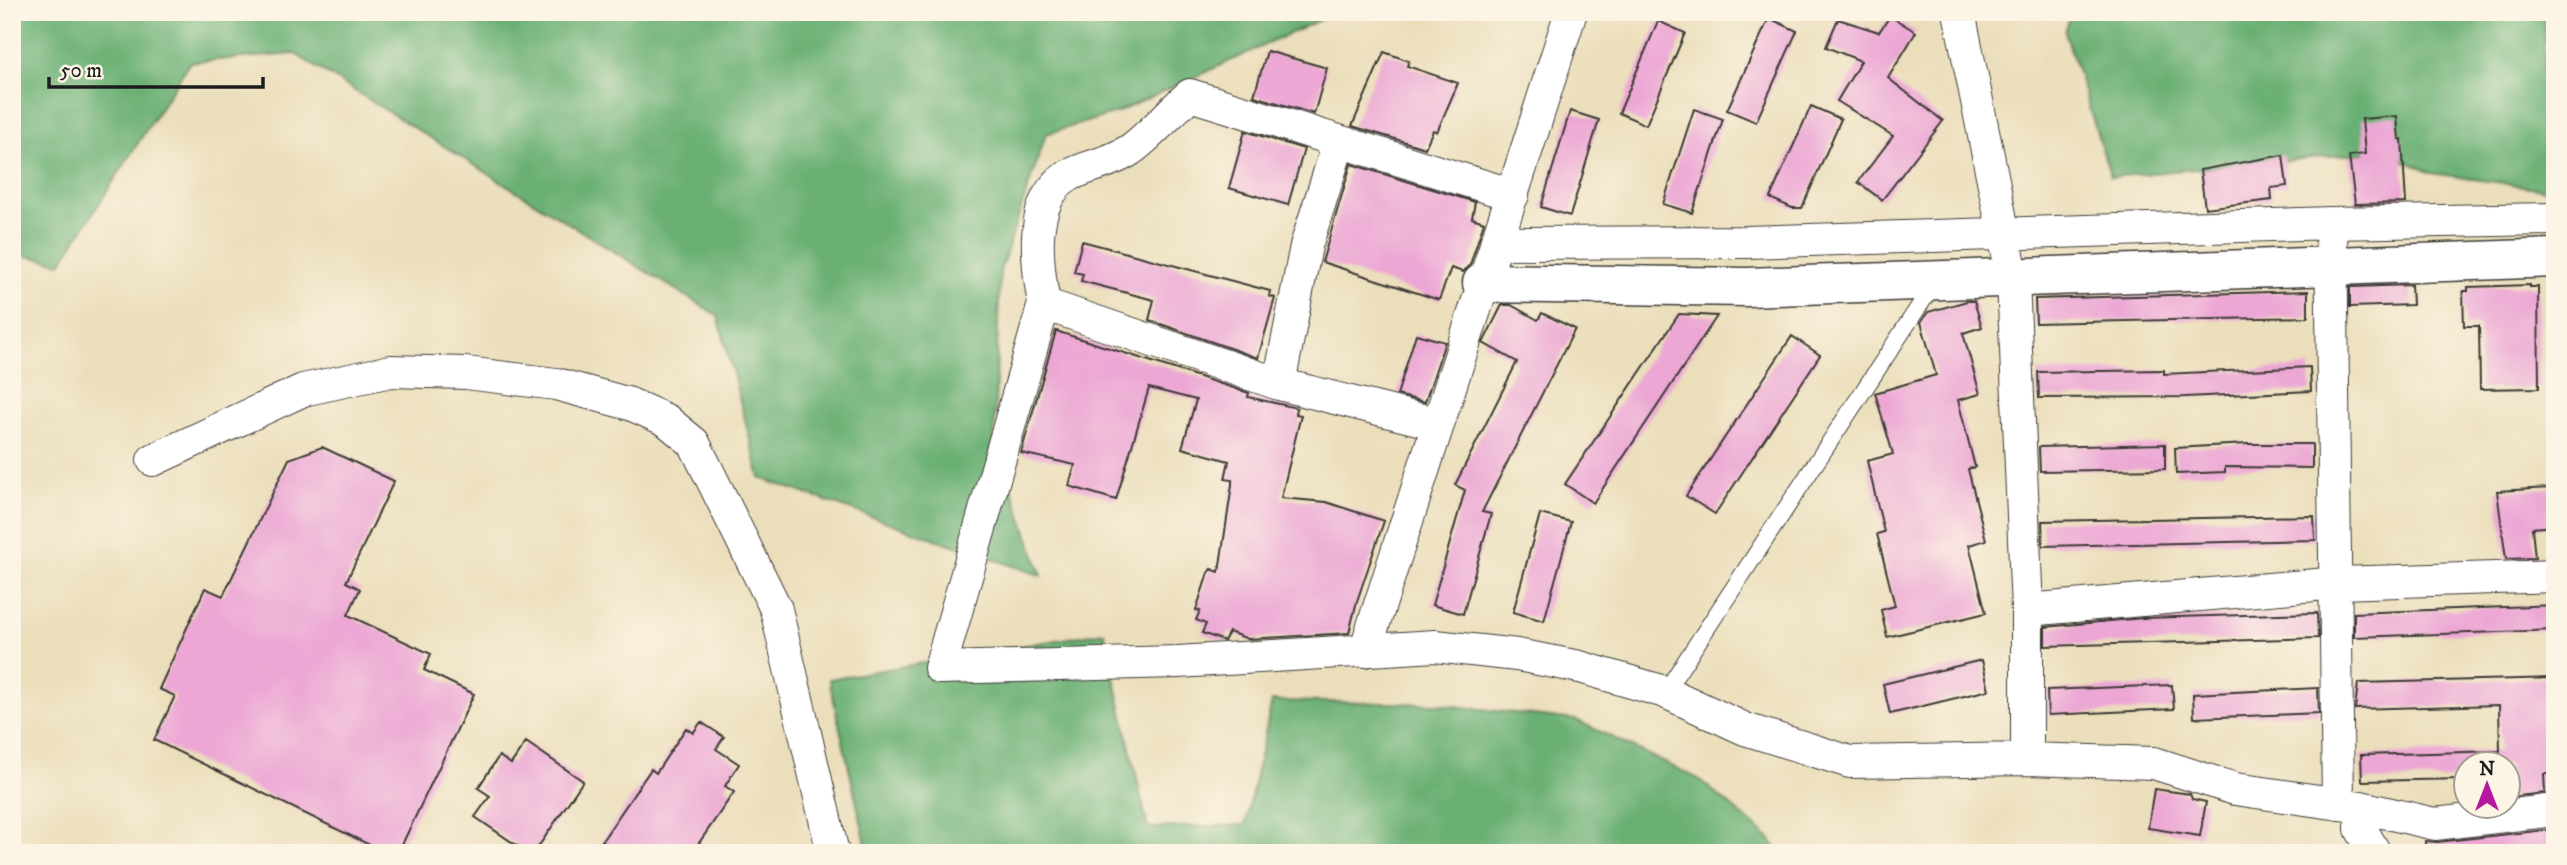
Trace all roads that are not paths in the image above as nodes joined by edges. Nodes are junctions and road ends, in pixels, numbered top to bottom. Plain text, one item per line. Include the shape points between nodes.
1 (1571, 12) edge
2 (1959, 12) edge
3 (1339, 142) junction
4 (1513, 195) junction
5 (2555, 219) edge
6 (2331, 223) junction
7 (2004, 234) junction
8 (1746, 242) junction
9 (1496, 243) junction
10 (2555, 258) edge
11 (2330, 267) junction
12 (2013, 279) junction
13 (1936, 281) junction
14 (1482, 283) junction
15 (1747, 287) junction
16 (1044, 304) junction
17 (1279, 384) junction
18 (1438, 424) junction
19 (153, 460) dead end
20 (2555, 576) edge
21 (2338, 583) junction
22 (2027, 610) junction
23 (1365, 651) junction
24 (1665, 692) junction
25 (2027, 759) junction
26 (2349, 806) junction
27 (2555, 810) edge
28 (832, 853) edge
29 (2375, 853) edge

1 - 4 street
2 - 7 street
3 - 4 street
3 - 16 street via 1189,95 1131,149 1055,186 1041,210 1038,270
3 - 17 street via 1307,246
4 - 9 street
5 - 6 street
6 - 7 street
6 - 11 street
7 - 8 street
7 - 12 street
8 - 9 street
8 - 15 street
9 - 14 street
10 - 11 street
11 - 12 street
11 - 21 street
12 - 13 street
12 - 22 street
13 - 15 street
13 - 24 lane
14 - 15 street
14 - 18 street
16 - 17 street
16 - 23 street via 940,668 1178,662
17 - 18 street
18 - 23 street
19 - 28 street via 303,390 391,371 466,373 556,384 630,404 666,420 694,443 776,609
20 - 21 street
21 - 22 street
21 - 26 street
22 - 25 street
23 - 24 street via 1434,646 1517,655 1580,667
24 - 25 street via 1745,729 1850,762
25 - 26 street via 2154,764 2235,789
26 - 27 street via 2435,824
26 - 29 street

